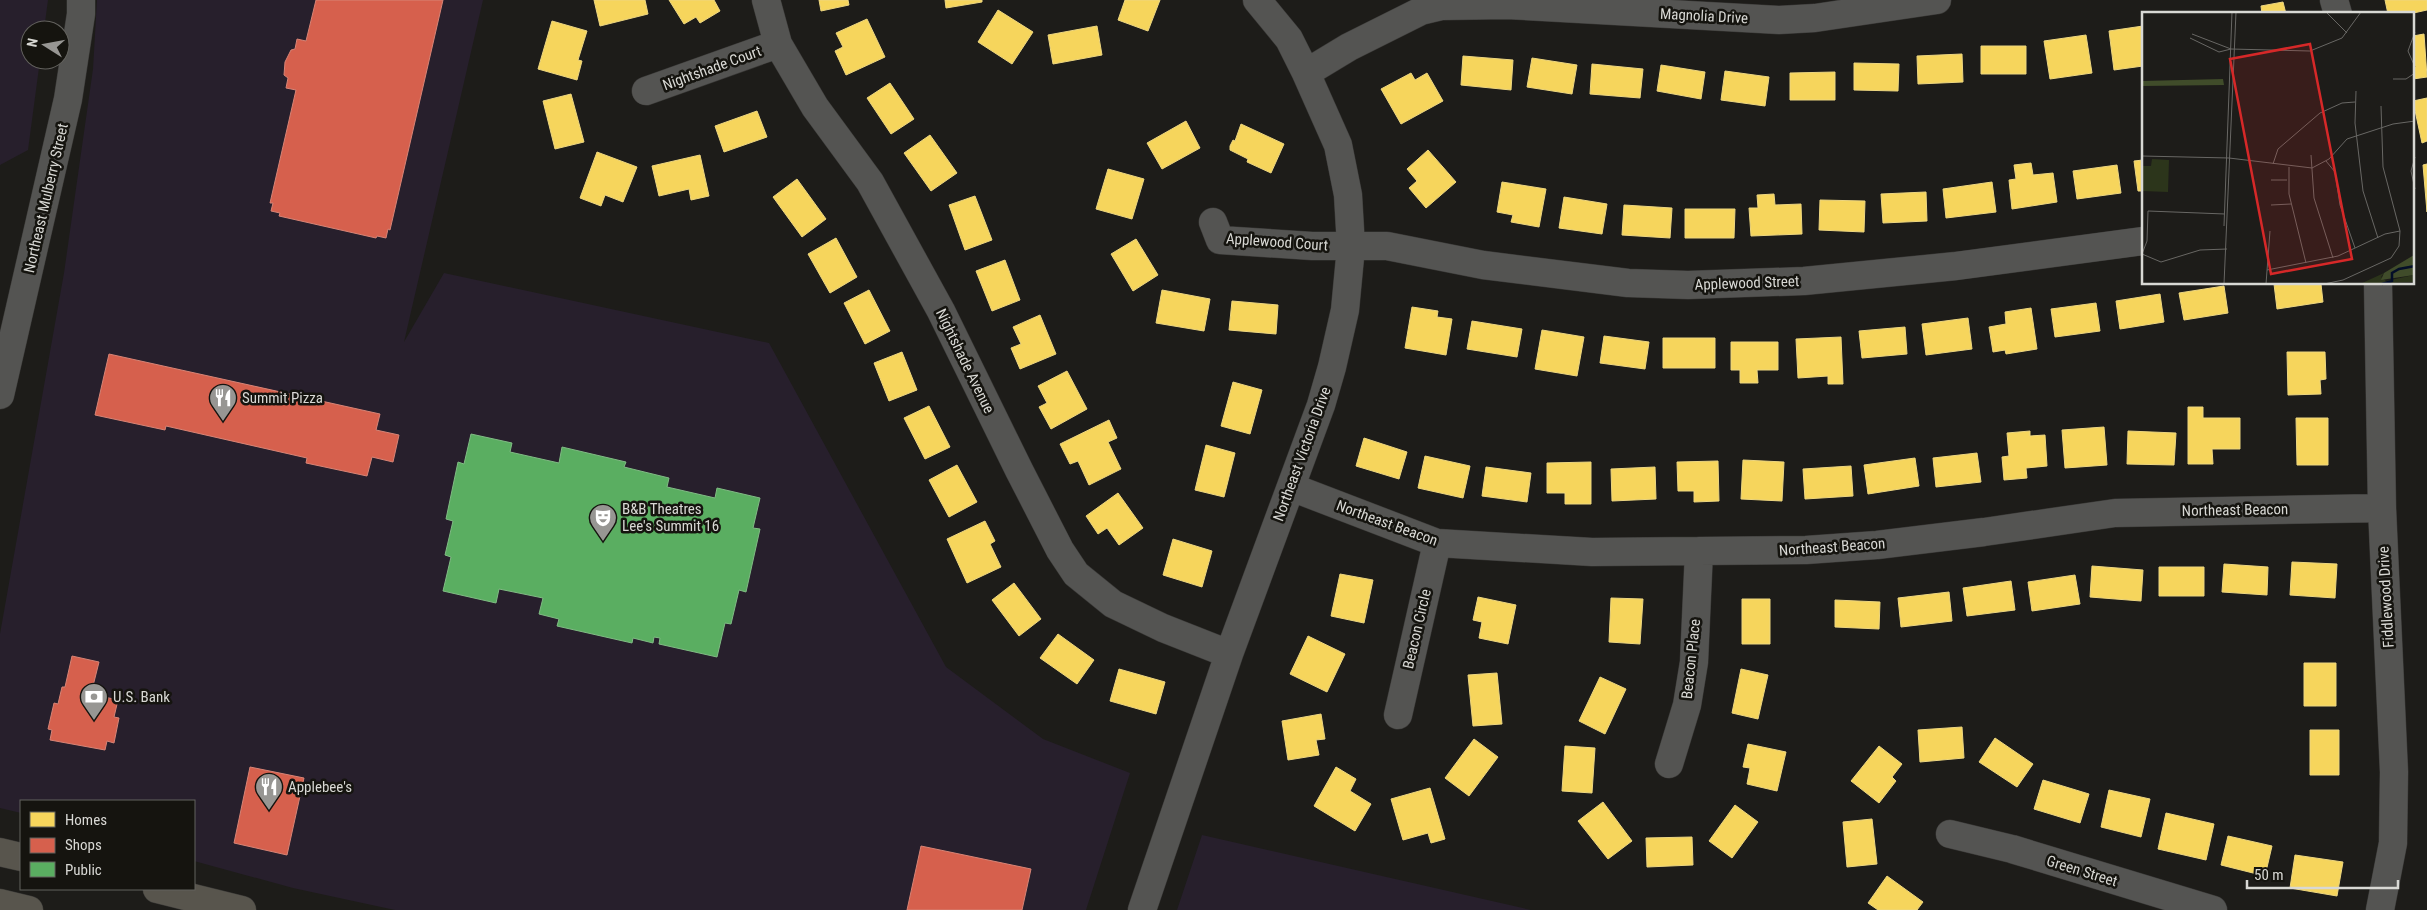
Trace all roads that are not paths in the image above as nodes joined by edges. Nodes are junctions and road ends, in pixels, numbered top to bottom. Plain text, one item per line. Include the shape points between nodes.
1 (80, 0) edge
2 (766, 0) edge
3 (1257, 0) edge
4 (1937, 0) edge
5 (778, 44) junction
6 (1306, 73) junction
7 (646, 91) dead end
8 (1213, 222) dead end
9 (2142, 241) edge
10 (1352, 247) junction
11 (2378, 285) edge
12 (0, 395) edge
13 (1292, 487) junction
14 (2382, 508) junction
15 (1436, 543) junction
16 (1699, 551) junction
17 (1229, 654) junction
18 (1398, 715) dead end
19 (1668, 764) dead end
20 (1950, 834) dead end
21 (0, 852) edge
22 (20, 857) edge
23 (161, 890) edge
24 (0, 903) edge
25 (30, 910) edge
26 (242, 910) edge
27 (1142, 910) edge
28 (2213, 910) edge
29 (2380, 910) edge

1 - 12 street, Northeast Mulberry Street via 81,14 68,99
2 - 5 street, Nightshade Avenue
3 - 6 street, Northeast Victoria Drive via 1289,39
4 - 6 street, Magnolia Drive via 1815,18 1779,20 1507,5 1442,6 1421,11
5 - 7 street, Nightshade Court
5 - 17 street, Nightshade Avenue via 816,107 870,182 941,311 1060,550 1076,574 1113,604
6 - 10 street, Northeast Victoria Drive via 1338,145 1348,195
8 - 10 street, Applewood Court via 1220,240
9 - 10 street, Applewood Street via 1909,271 1804,281 1688,285 1628,283 1482,265 1388,246
10 - 13 street, Northeast Victoria Drive via 1345,310 1332,367
11 - 14 street, Fiddlewood Drive
13 - 15 street, Northeast Beacon
13 - 17 street, Northeast Victoria Drive
14 - 16 street, Northeast Beacon via 2114,513 1877,545 1806,550
14 - 29 street, Fiddlewood Drive via 2394,772 2393,843
15 - 16 street, Northeast Beacon via 1592,552
15 - 18 street, Beacon Circle
16 - 19 street, Beacon Place via 1694,662 1687,705
17 - 27 street, Northeast Victoria Drive
20 - 28 street, Green Street via 2012,849
21 - 22 main road
23 - 26 main road
24 - 25 main road

